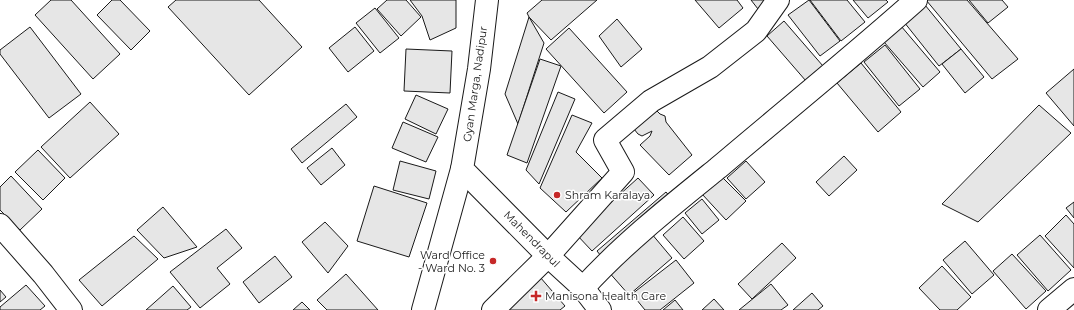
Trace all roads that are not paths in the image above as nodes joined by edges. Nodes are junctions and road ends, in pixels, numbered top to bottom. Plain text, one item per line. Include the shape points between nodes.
1 (487, 0) edge
2 (778, 0) edge
3 (916, 0) edge
4 (462, 169) junction
5 (0, 225) edge
6 (548, 256) junction
7 (583, 288) junction
8 (1074, 289) edge
9 (70, 310) edge
10 (424, 310) edge
11 (493, 310) edge
12 (600, 310) edge
13 (1049, 310) edge

1 - 4 street, Gyan Marga, Nadipur via 479,69
2 - 6 street via 756,31 710,67 651,101 605,140 623,172
3 - 7 street via 662,214 602,267
4 - 6 street, Mahendrapul
4 - 10 street, Gyan Marga, Nadipur
5 - 9 street via 43,274
6 - 7 street, Mahendrapul
6 - 11 street
7 - 12 street, Mahendrapul
8 - 13 street

